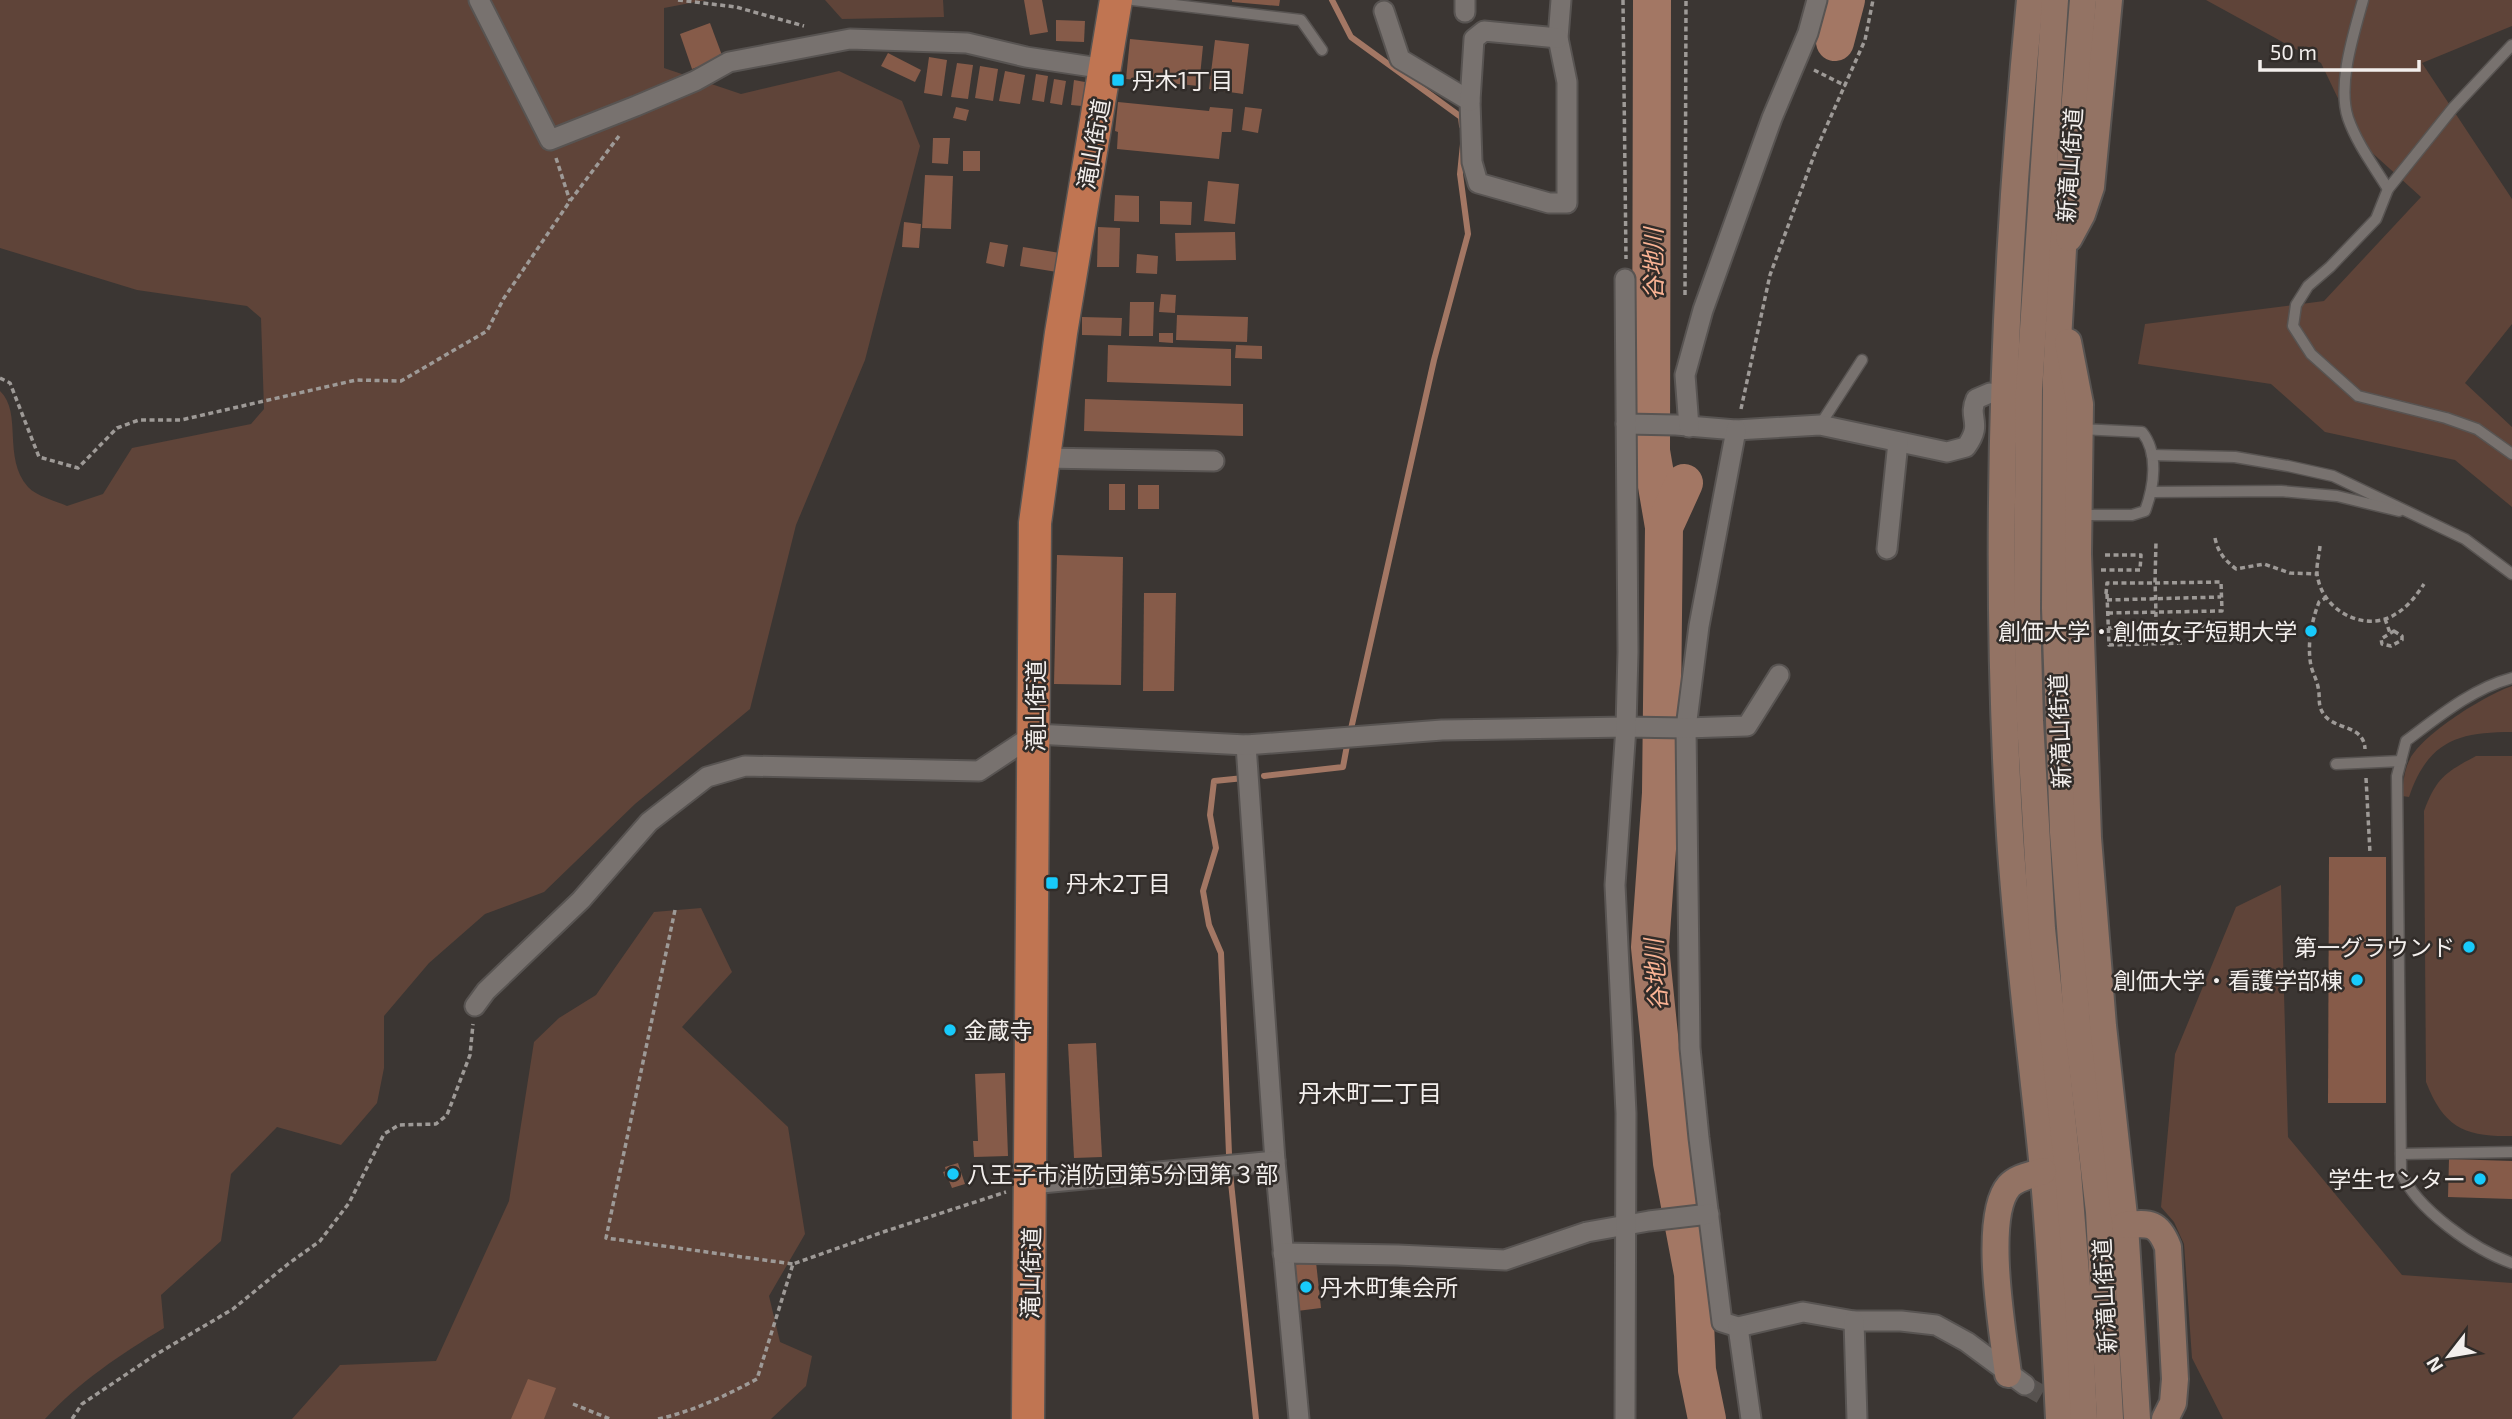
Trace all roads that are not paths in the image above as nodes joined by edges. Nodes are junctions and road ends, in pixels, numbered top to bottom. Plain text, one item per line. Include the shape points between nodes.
1 (479, 0) edge
2 (1116, 0) edge
3 (1133, 0) edge
4 (1561, 0) edge
5 (1817, 0) edge
6 (2030, 0) edge
7 (2054, 0) edge
8 (2083, 0) edge
9 (2109, 0) edge
10 (2363, 0) edge
11 (1384, 11) dead end
12 (1558, 38) junction
13 (2512, 45) edge
14 (1322, 50) dead end
15 (1105, 69) junction
16 (1470, 101) junction
17 (2388, 189) junction
18 (2063, 249) junction
19 (1625, 279) road end
20 (2061, 306) junction
21 (1862, 360) dead end
22 (2004, 396) junction
23 (1630, 424) junction
24 (1820, 425) junction
25 (1683, 426) junction
26 (2080, 429) junction
27 (1736, 430) junction
28 (1898, 442) junction
29 (2512, 454) edge
30 (2152, 455) junction
31 (1044, 458) junction
32 (1214, 461) dead end
33 (2152, 492) junction
34 (2078, 515) junction
35 (2424, 517) junction
36 (1886, 549) dead end
37 (2512, 574) edge
38 (1779, 675) dead end
39 (2512, 678) edge
40 (1631, 727) junction
41 (1683, 728) junction
42 (1035, 734) junction
43 (1246, 745) junction
44 (2401, 761) junction
45 (2336, 764) dead end
46 (475, 1006) road end
47 (2512, 1152) edge
48 (2401, 1154) junction
49 (1275, 1161) junction
50 (2043, 1171) junction
51 (1031, 1184) junction
52 (1702, 1215) junction
53 (1626, 1225) junction
54 (2125, 1225) junction
55 (1283, 1253) junction
56 (2512, 1263) edge
57 (1854, 1321) junction
58 (1738, 1327) junction
59 (2017, 1380) joint
60 (1028, 1419) edge
61 (1299, 1419) edge
62 (1625, 1419) edge
63 (1751, 1419) edge
64 (1857, 1419) edge
65 (2059, 1419) edge
66 (2084, 1419) edge
67 (2110, 1419) edge
68 (2137, 1419) edge
69 (2165, 1419) edge

1 - 15 street via 550,140 695,81 729,62 850,39 967,43
2 - 15 highway, 滝山街道
3 - 14 lane via 1301,20
4 - 12 street
5 - 25 street via 1703,310 1685,375
6 - 22 main road via 2013,197
7 - 66 main road, 新滝山街道 via 2029,390 2027,610 2040,902 2068,1173
8 - 18 main road, 新滝山街道
9 - 18 main road via 2091,187
10 - 17 lane via 2347,55 2347,115
11 - 16 street via 1400,59
12 - 16 street via 1484,31 1474,39
12 - 16 street via 1567,82 1567,203 1549,203 1478,183 1472,162
13 - 17 lane via 2453,108
15 - 31 highway, 滝山街道
17 - 29 lane via 2376,219 2308,286 2296,305 2293,326 2311,354 2358,396 2477,429
18 - 20 main road, 新滝山街道
19 - 23 street
20 - 26 main road via 2080,404
20 - 67 main road, 新滝山街道 via 2054,517 2063,832 2077,1021 2099,1212
21 - 24 lane
22 - 28 street via 1990,393 1976,399 1972,408 1975,435 1966,447 1947,452
22 - 50 main road via 2005,732 2023,986
23 - 25 street
23 - 40 street
24 - 27 street
24 - 28 street
25 - 27 street
26 - 30 lane via 2142,432
26 - 34 main road
27 - 41 street
28 - 36 street
30 - 33 lane
30 - 35 lane via 2235,457 2333,476
31 - 32 street
31 - 42 highway, 滝山街道 via 1035,523
33 - 34 lane via 2145,511
33 - 35 lane via 2281,491 2337,496
34 - 54 main road via 2088,838
35 - 37 lane via 2465,539
38 - 41 street via 1747,726
39 - 44 lane via 2468,698 2406,741
40 - 41 street
40 - 43 street via 1442,730
40 - 53 street via 1615,886 1626,1113
41 - 52 street via 1690,1048
42 - 43 street
42 - 46 street via 979,771 745,766 707,777 649,822 581,901
42 - 51 highway, 滝山街道
43 - 49 street
44 - 45 lane
44 - 48 lane via 2397,776
47 - 48 lane
48 - 56 lane via 2406,1183 2434,1214 2482,1249
49 - 51 street
49 - 55 street
50 - 59 main road via 2011,1184 1998,1208 1999,1304
50 - 65 main road
51 - 60 highway, 滝山街道
52 - 53 street
52 - 58 street via 1722,1322
53 - 55 street via 1587,1232 1505,1260
53 - 62 street
54 - 68 main road
54 - 69 main road via 2156,1227 2168,1247 2175,1379 2173,1403
55 - 61 street
57 - 58 street via 1803,1312
57 - 59 street via 1936,1325
57 - 64 street
58 - 63 street

